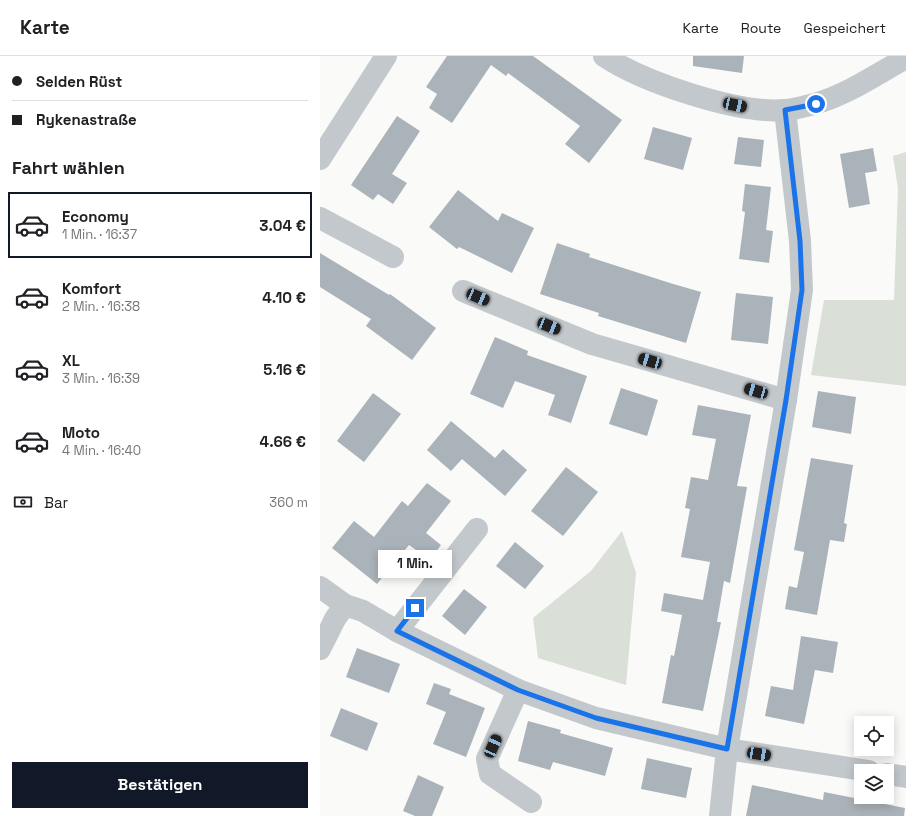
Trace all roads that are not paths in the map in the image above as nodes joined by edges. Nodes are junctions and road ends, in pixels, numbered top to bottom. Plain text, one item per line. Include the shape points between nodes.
1 (386, 56) edge
2 (906, 58) edge
3 (614, 59) edge
4 (785, 110) junction
5 (320, 159) edge
6 (320, 218) edge
7 (392, 257) dead end
8 (464, 291) dead end
9 (786, 400) junction
10 (477, 529) dead end
11 (320, 587) edge
12 (345, 605) junction
13 (397, 631) junction
14 (320, 649) edge
15 (518, 690) junction
16 (727, 749) junction
17 (854, 769) edge
18 (894, 775) edge
19 (906, 777) edge
20 (531, 802) dead end
21 (720, 816) edge

1 - 5 street
2 - 4 street via 840,94 816,104
3 - 4 street via 650,80 681,91 758,110
4 - 9 street via 800,241 802,290
6 - 7 street
8 - 9 street via 592,344
9 - 16 street
10 - 13 street
11 - 12 street
12 - 13 street via 363,611
12 - 14 street
13 - 15 street
15 - 16 street via 596,718
15 - 20 street via 487,759 490,774
16 - 17 street
16 - 21 street
18 - 19 street

